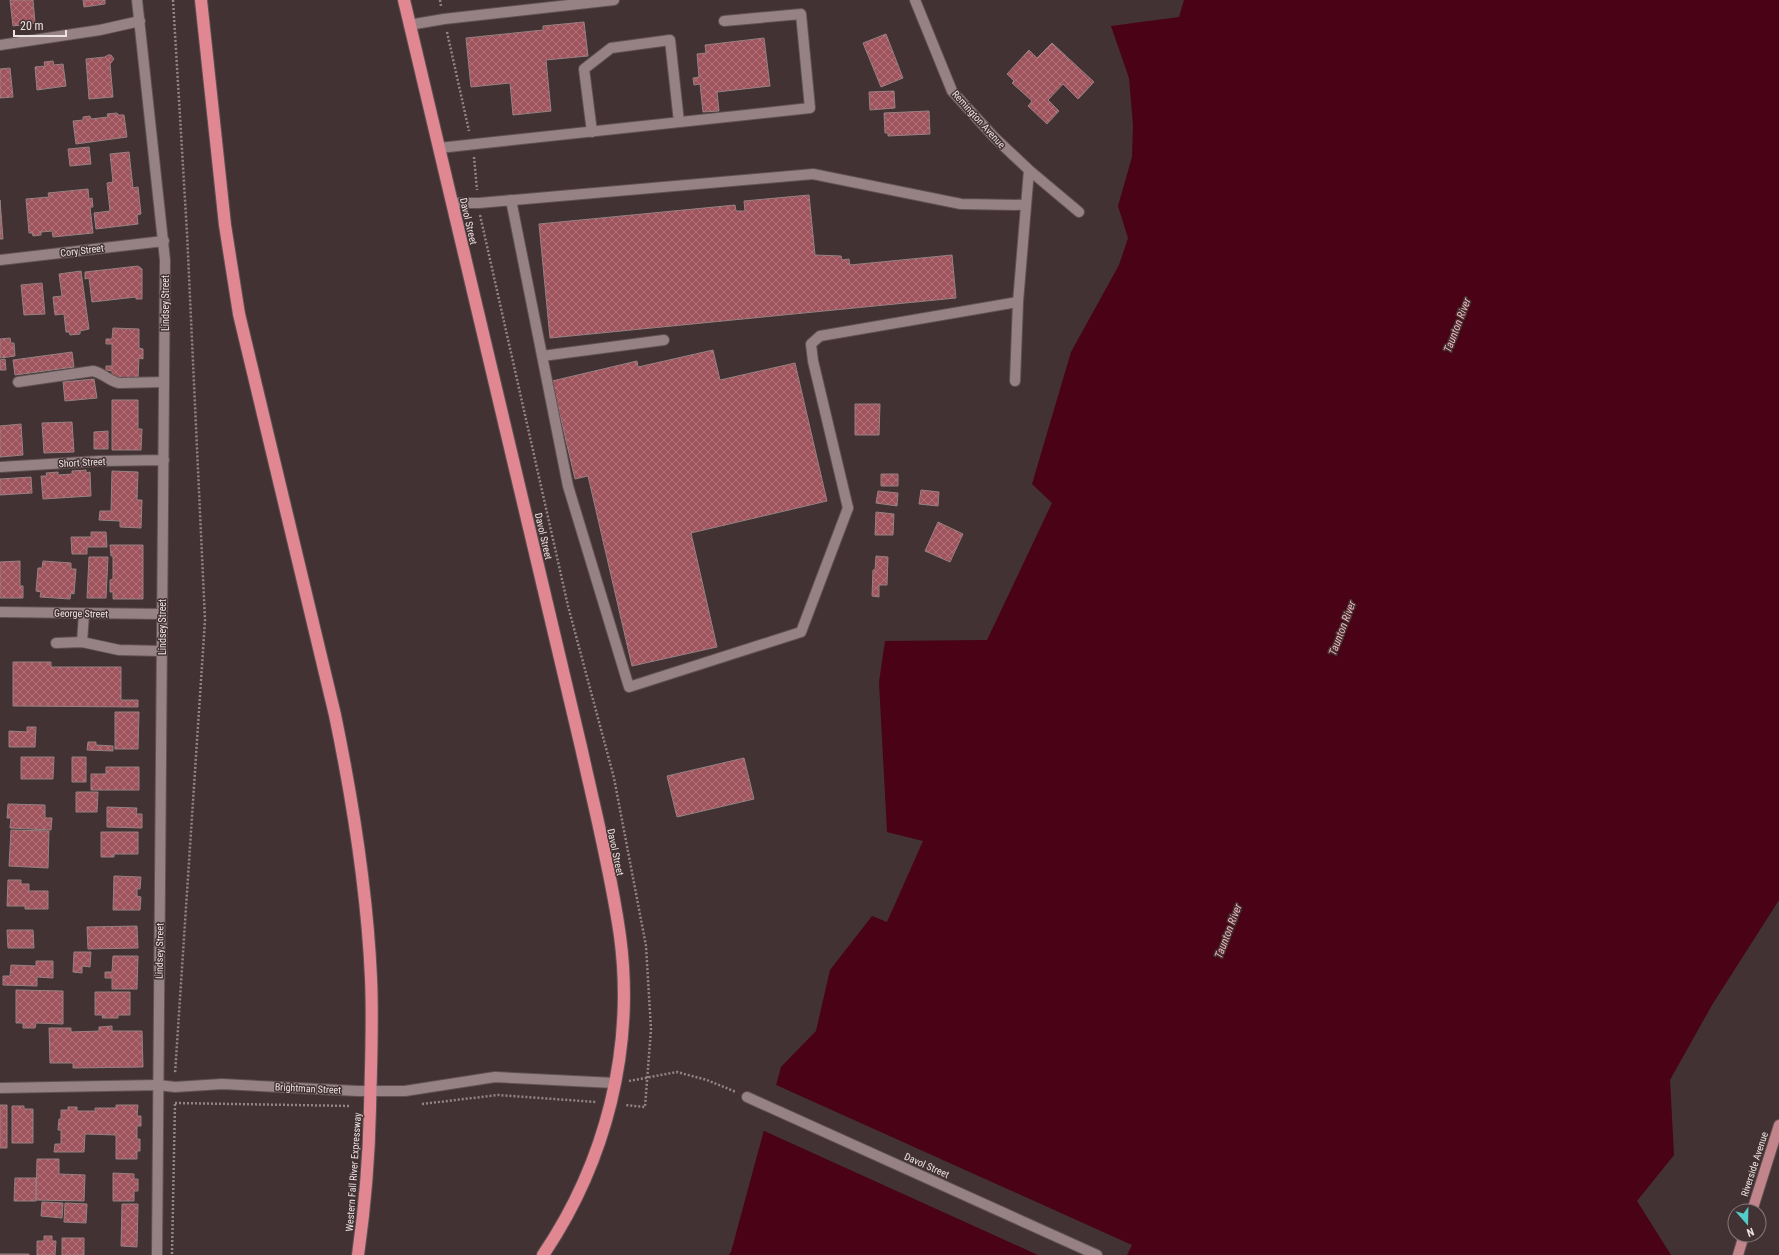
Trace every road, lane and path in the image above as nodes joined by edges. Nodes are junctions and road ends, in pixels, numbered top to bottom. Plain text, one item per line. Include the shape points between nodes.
1 (137, 0) edge
2 (173, 0) edge
3 (201, 0) edge
4 (404, 0) edge
5 (440, 0) edge
6 (614, 0) edge
7 (915, 0) edge
8 (444, 19) junction
9 (140, 21) junction
10 (724, 21) dead end
11 (409, 25) junction
12 (0, 45) edge
13 (679, 122) junction
14 (592, 132) junction
15 (472, 146) junction
16 (439, 148) junction
17 (1029, 170) junction
18 (511, 200) junction
19 (479, 202) junction
20 (452, 203) junction
21 (1026, 205) junction
22 (1079, 212) dead end
23 (164, 241) junction
24 (0, 260) edge
25 (1018, 302) junction
26 (664, 340) dead end
27 (542, 356) junction
28 (1015, 381) dead end
29 (18, 382) dead end
30 (164, 382) junction
31 (164, 460) junction
32 (0, 467) edge
33 (0, 612) edge
34 (84, 614) junction
35 (162, 614) junction
36 (82, 642) junction
37 (56, 643) dead end
38 (162, 651) junction
39 (174, 1068) dead end
40 (647, 1079) junction
41 (615, 1083) junction
42 (158, 1085) junction
43 (0, 1088) edge
44 (371, 1091) junction
45 (748, 1097) joint
46 (598, 1102) dead end
47 (418, 1104) dead end
48 (358, 1106) dead end
49 (644, 1107) dead end
50 (1779, 1125) edge
51 (1755, 1203) edge
52 (1742, 1243) edge
53 (157, 1255) edge
54 (172, 1255) edge
55 (358, 1255) edge
56 (543, 1255) edge
57 (1097, 1255) edge
58 (1738, 1255) edge

1 - 9 street, Lindsey Street
2 - 39 path via 206,620
3 - 44 highway via 221,186 239,314 335,715 354,812 369,945
4 - 11 highway, Davol Street
5 - 8 path
6 - 8 street
7 - 17 street, Remington Avenue via 952,91 994,137
8 - 11 street
8 - 15 path
9 - 12 street via 100,30
9 - 23 street, Lindsey Street
10 - 13 street via 801,14 810,108
11 - 16 highway, Davol Street
13 - 14 street
13 - 14 street via 670,40 611,48 584,69
14 - 15 street
15 - 16 street
15 - 19 path
16 - 20 highway, Davol Street
17 - 21 street
17 - 22 street, Remington Avenue
18 - 19 street
18 - 21 street via 814,174 961,204
18 - 27 street
19 - 20 street
19 - 40 path via 482,225 568,606 616,786 646,946 651,1029
20 - 41 highway, Davol Street via 578,731 611,884 620,937 624,984 622,1029
21 - 25 street
23 - 24 street, Cory Street
23 - 30 street, Lindsey Street
25 - 27 street via 820,336 811,344 848,508 801,632 629,688 568,486
25 - 28 street
26 - 27 street
29 - 30 street via 93,371 112,382
30 - 31 street, Lindsey Street
31 - 32 street, Short Street
31 - 35 street, Lindsey Street
33 - 34 street, George Street
34 - 35 street, George Street
34 - 36 street
35 - 38 street, Lindsey Street
36 - 37 street
36 - 38 street via 119,650
38 - 42 street, Lindsey Street
40 - 41 path
40 - 45 path via 677,1072 707,1080
40 - 49 path
41 - 44 street, Brightman Street via 495,1077 406,1091
41 - 56 highway via 591,1166 564,1222
42 - 43 street, Brightman Street
42 - 44 street, Brightman Street via 175,1087 222,1084
42 - 53 street, Lindsey Street
44 - 55 highway, Western Fall River Expressway via 368,1172
45 - 57 street, Davol Street
46 - 47 path via 498,1095
48 - 54 path via 175,1103
50 - 51 main road, Riverside Avenue
52 - 58 main road

